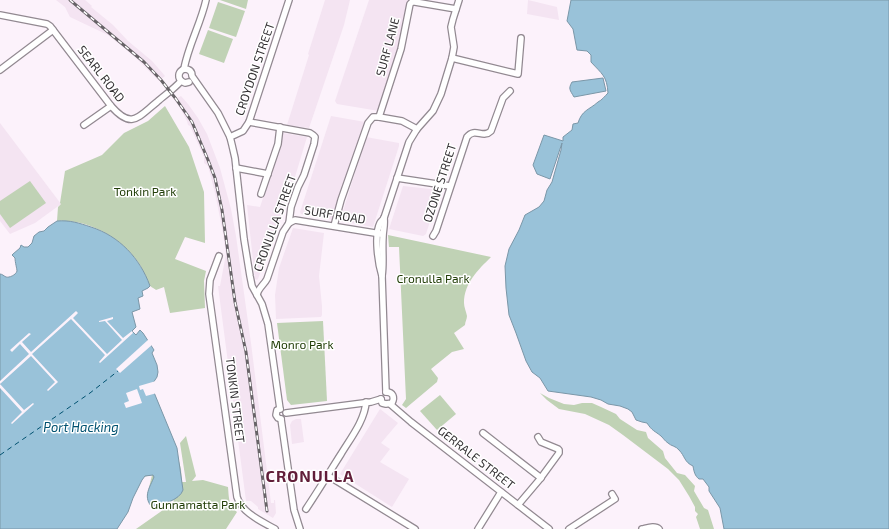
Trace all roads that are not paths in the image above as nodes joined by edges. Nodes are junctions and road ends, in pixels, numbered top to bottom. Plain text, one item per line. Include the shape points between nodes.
1 (206, 0) edge
2 (289, 0) edge
3 (459, 0) edge
4 (456, 9) junction
5 (0, 15) edge
6 (53, 30) junction
7 (521, 38) dead end
8 (452, 58) junction
9 (184, 69) junction
10 (0, 70) edge
11 (191, 79) junction
12 (181, 81) junction
13 (510, 91) dead end
14 (111, 106) junction
15 (379, 117) junction
16 (249, 122) junction
17 (84, 126) dead end
18 (280, 127) junction
19 (417, 129) junction
20 (230, 137) junction
21 (236, 168) junction
22 (268, 174) junction
23 (397, 178) junction
24 (450, 186) junction
25 (261, 194) dead end
26 (289, 222) junction
27 (334, 226) junction
28 (380, 234) junction
29 (433, 236) dead end
30 (219, 256) dead end
31 (257, 295) junction
32 (386, 392) junction
33 (381, 399) junction
34 (366, 402) junction
35 (390, 404) junction
36 (280, 409) junction
37 (286, 413) junction
38 (281, 419) junction
39 (483, 433) dead end
40 (538, 437) dead end
41 (327, 476) junction
42 (541, 478) junction
43 (501, 492) junction
44 (612, 494) dead end
45 (518, 505) junction
46 (306, 510) dead end
47 (275, 529) edge
48 (300, 529) edge
49 (416, 529) edge
50 (478, 529) edge
51 (549, 529) edge
52 (569, 529) edge
53 (642, 529) edge
54 (659, 529) edge

1 - 9 street
2 - 16 street, CROYDON STREET
3 - 4 street
4 - 8 street via 451,27 454,48
4 - 15 street, SURF LANE via 415,2 410,4 401,49
5 - 6 street, SEARL ROAD via 47,24
6 - 10 street
6 - 14 street, SEARL ROAD
7 - 8 street via 518,74
8 - 19 street via 436,106
9 - 11 street via 192,73
9 - 12 street via 179,75
11 - 12 street via 185,83
11 - 20 street via 200,87 218,113
12 - 14 street, SEARL ROAD via 137,118 121,117
13 - 24 street, OZONE STREET via 503,98 491,130 485,134 473,132 467,137
14 - 17 street
15 - 19 street via 402,122
15 - 27 street via 371,118 368,122
16 - 18 street
16 - 20 street, CROYDON STREET via 243,131
18 - 22 street via 278,144
18 - 26 street, CRONULLA STREET via 310,133 315,137 291,207
19 - 23 street via 409,142
20 - 21 street
21 - 22 street
21 - 31 street via 250,276
22 - 25 street
23 - 24 street
23 - 28 street via 380,223
24 - 29 street, OZONE STREET
26 - 27 street, SURF ROAD via 295,220
26 - 31 street, CRONULLA STREET via 267,279 259,288
27 - 28 street, SURF ROAD
28 - 32 street via 378,261 382,276
30 - 47 street, TONKIN STREET via 210,280 209,294 237,497 245,510
31 - 36 street via 268,324
32 - 33 street via 382,394
32 - 35 street via 390,392 393,397
33 - 34 street
33 - 35 street via 384,404
34 - 37 street
34 - 41 street via 363,417
35 - 43 street, GERRALE STREET
36 - 37 street
36 - 38 street via 276,415
37 - 38 street
38 - 48 street via 294,510
39 - 42 street
40 - 42 street via 559,452
41 - 46 street
41 - 49 street
42 - 45 street
43 - 45 street, GERRALE STREET
43 - 50 street
44 - 52 street via 615,499
45 - 51 street, GERRALE STREET
53 - 54 street via 655,526

